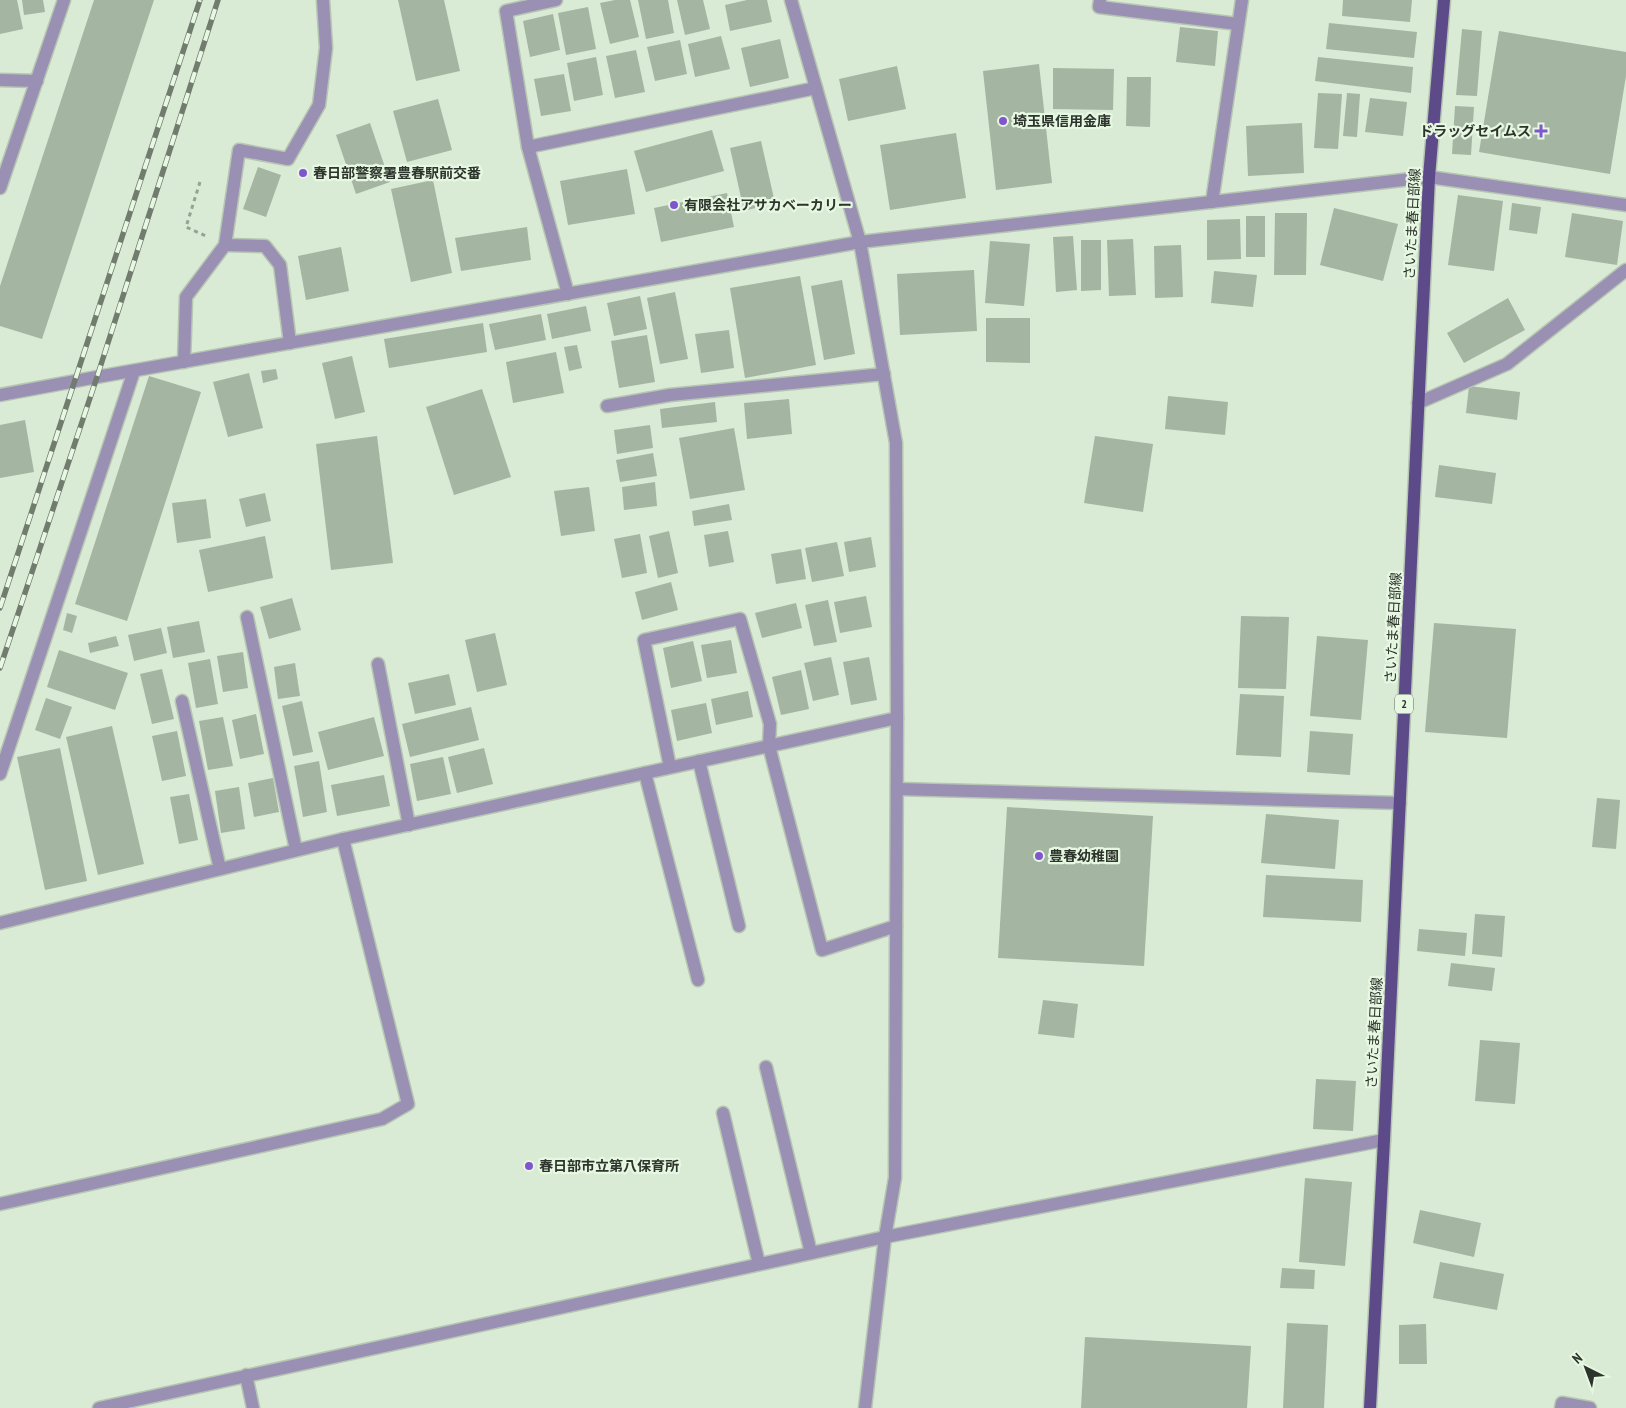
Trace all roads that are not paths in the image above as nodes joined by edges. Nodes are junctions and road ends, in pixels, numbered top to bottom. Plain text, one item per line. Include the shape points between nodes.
1 (64, 0) edge
2 (322, 0) edge
3 (556, 0) edge
4 (791, 0) edge
5 (1100, 0) edge
6 (1242, 0) edge
7 (1444, 0) edge
8 (1238, 24) junction
9 (0, 80) edge
10 (37, 81) junction
11 (816, 88) junction
12 (528, 147) junction
13 (1429, 177) junction
14 (0, 188) edge
15 (1212, 202) junction
16 (1626, 205) edge
17 (860, 242) junction
18 (224, 245) junction
19 (1626, 270) edge
20 (568, 294) junction
21 (290, 343) junction
22 (184, 362) junction
23 (134, 371) junction
24 (884, 374) junction
25 (0, 395) edge
26 (1418, 403) junction
27 (607, 406) dead end
28 (248, 618) dead end
29 (378, 664) dead end
30 (182, 701) dead end
31 (897, 718) junction
32 (769, 746) junction
33 (699, 761) junction
34 (670, 767) junction
35 (645, 773) junction
36 (0, 774) edge
37 (897, 789) junction
38 (1400, 803) junction
39 (409, 824) junction
40 (343, 839) junction
41 (296, 850) junction
42 (220, 869) junction
43 (0, 923) edge
44 (739, 926) dead end
45 (896, 926) junction
46 (698, 980) dead end
47 (766, 1067) dead end
48 (723, 1113) dead end
49 (1384, 1140) junction
50 (0, 1204) edge
51 (885, 1237) junction
52 (811, 1253) junction
53 (759, 1264) junction
54 (246, 1375) junction
55 (99, 1408) edge
56 (254, 1408) edge
57 (865, 1408) edge
58 (1370, 1408) edge
59 (1560, 1408) edge
60 (1590, 1408) edge

1 - 10 street
2 - 18 street via 326,48 319,105 288,159 239,150
3 - 12 street via 506,11
4 - 11 street
5 - 8 street via 1099,7
6 - 8 street
7 - 13 main road, さいたま春日部線 / 2
8 - 15 street
9 - 10 street
10 - 14 street
11 - 12 street
11 - 17 street
12 - 20 street
13 - 15 street
13 - 16 street
13 - 26 main road, さいたま春日部線 / 2
15 - 17 street
17 - 20 street
17 - 24 street
18 - 21 street via 265,246 280,265
18 - 22 street via 186,297
19 - 26 street via 1506,364
20 - 21 street
21 - 22 street
22 - 23 street
23 - 25 street
23 - 36 street
24 - 27 street via 670,396
24 - 31 street via 896,443
26 - 38 main road, さいたま春日部線 / 2
28 - 41 street
29 - 39 street
30 - 42 street
31 - 32 street
31 - 37 street
32 - 33 street
32 - 34 street via 770,724 740,619 644,640
32 - 45 street via 822,950
33 - 34 street
33 - 44 street
34 - 35 street
35 - 39 street
35 - 46 street
37 - 38 street
37 - 45 street
38 - 49 main road, さいたま春日部線 / 2
39 - 40 street
40 - 41 street
40 - 50 street via 408,1104 382,1119
41 - 42 street
42 - 43 street
45 - 51 street via 895,1178
47 - 52 street
48 - 53 street
49 - 51 street
49 - 58 main road, さいたま春日部線 / 2
51 - 52 street
51 - 57 street
52 - 53 street
53 - 54 street
54 - 55 street
54 - 56 street
59 - 60 street via 1562,1402

